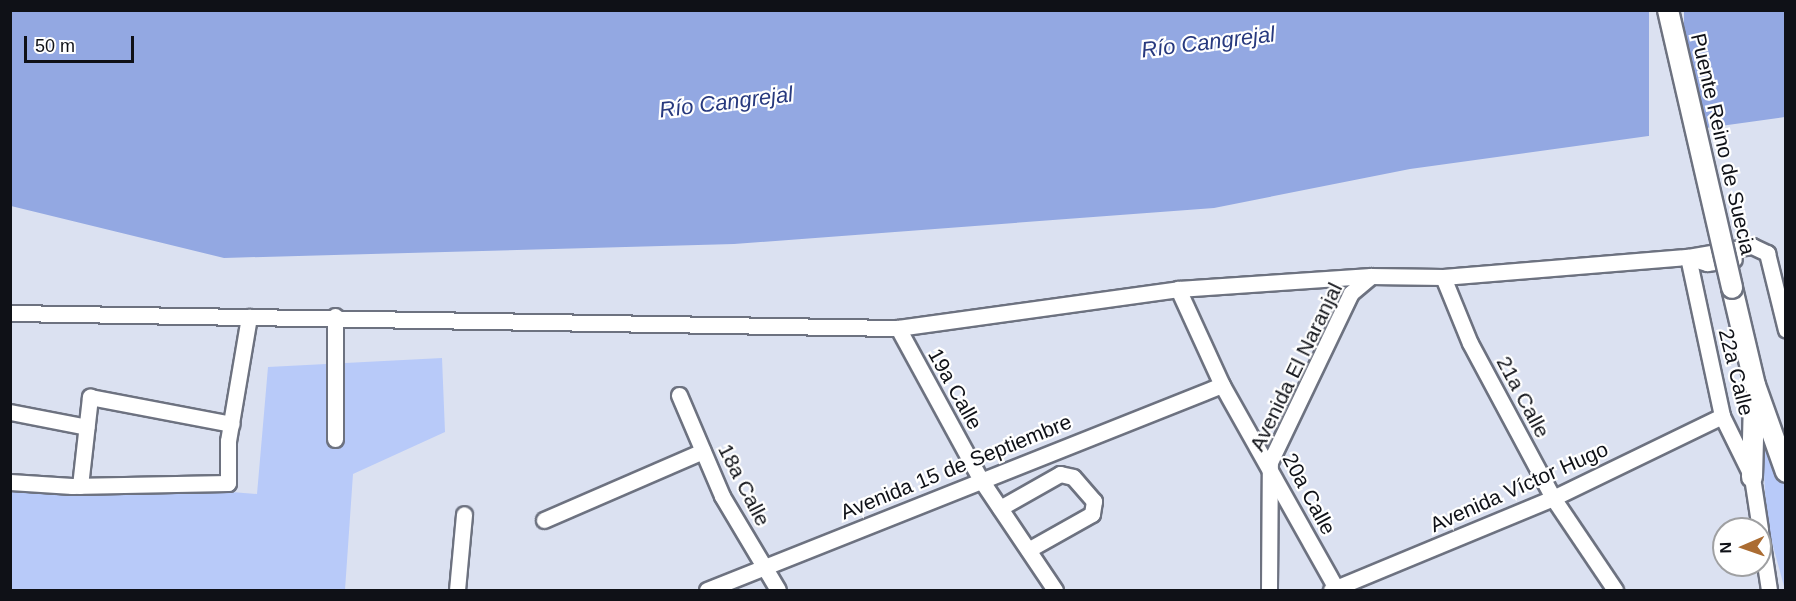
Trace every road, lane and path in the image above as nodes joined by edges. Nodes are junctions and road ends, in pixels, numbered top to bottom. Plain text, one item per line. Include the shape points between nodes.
1 (1668, 10) edge
2 (1688, 257) junction
3 (1779, 269) edge
4 (1371, 276) junction
5 (1443, 277) junction
6 (1178, 290) junction
7 (10, 313) edge
8 (249, 316) junction
9 (335, 316) junction
10 (898, 328) junction
11 (1785, 330) edge
12 (1222, 385) junction
13 (1755, 385) junction
14 (679, 395) dead end
15 (10, 412) edge
16 (1722, 416) junction
17 (231, 424) junction
18 (87, 427) junction
19 (335, 439) dead end
20 (1069, 445) junction
21 (703, 452) junction
22 (1783, 461) edge
23 (1270, 462) junction
24 (1068, 474) junction
25 (1752, 477) junction
26 (981, 480) junction
27 (10, 482) edge
28 (80, 486) junction
29 (1553, 498) junction
30 (1000, 508) junction
31 (464, 514) dead end
32 (1758, 517) edge
33 (544, 520) dead end
34 (1028, 550) junction
35 (763, 567) junction
36 (1335, 590) edge
37 (457, 591) edge
38 (707, 591) edge
39 (778, 591) edge
40 (1055, 591) edge
41 (1269, 591) edge
42 (1616, 591) edge

1 - 13 main road, Puente Reino de Suecia, bridge
2 - 3 street via 1707,263 1767,253
2 - 5 street
2 - 16 street, 22a Calle
3 - 11 street
4 - 5 street
4 - 6 street
4 - 23 street, Avenida El Naranjal via 1351,293
5 - 29 street, 21a Calle via 1470,343
6 - 10 street
6 - 12 street, 20a Calle
7 - 8 street
8 - 9 street
8 - 17 street
9 - 10 street
9 - 19 street
10 - 26 street, 19a Calle
12 - 20 street, Avenida 15 de Septiembre
12 - 23 street, 20a Calle
13 - 22 main road
13 - 25 main road
14 - 21 street, 18a Calle
15 - 18 street
16 - 25 street, 22a Calle
16 - 29 street, Avenida Víctor Hugo
17 - 18 street via 90,397
17 - 28 street via 228,483
18 - 28 street
20 - 24 street
20 - 26 street, Avenida 15 de Septiembre
21 - 33 street
21 - 35 street, 18a Calle
23 - 36 street, 20a Calle
23 - 41 street, Avenida El Naranjal
24 - 30 street
24 - 34 street via 1094,501 1092,514
25 - 32 street, 22a Calle
26 - 30 street, 19a Calle
26 - 35 street, Avenida 15 de Septiembre
27 - 28 street
29 - 36 street, Avenida Víctor Hugo
29 - 42 street, 21a Calle
30 - 34 street, 19a Calle
31 - 37 street
34 - 40 street, 19a Calle
35 - 38 street, Avenida 15 de Septiembre
35 - 39 street, 18a Calle

